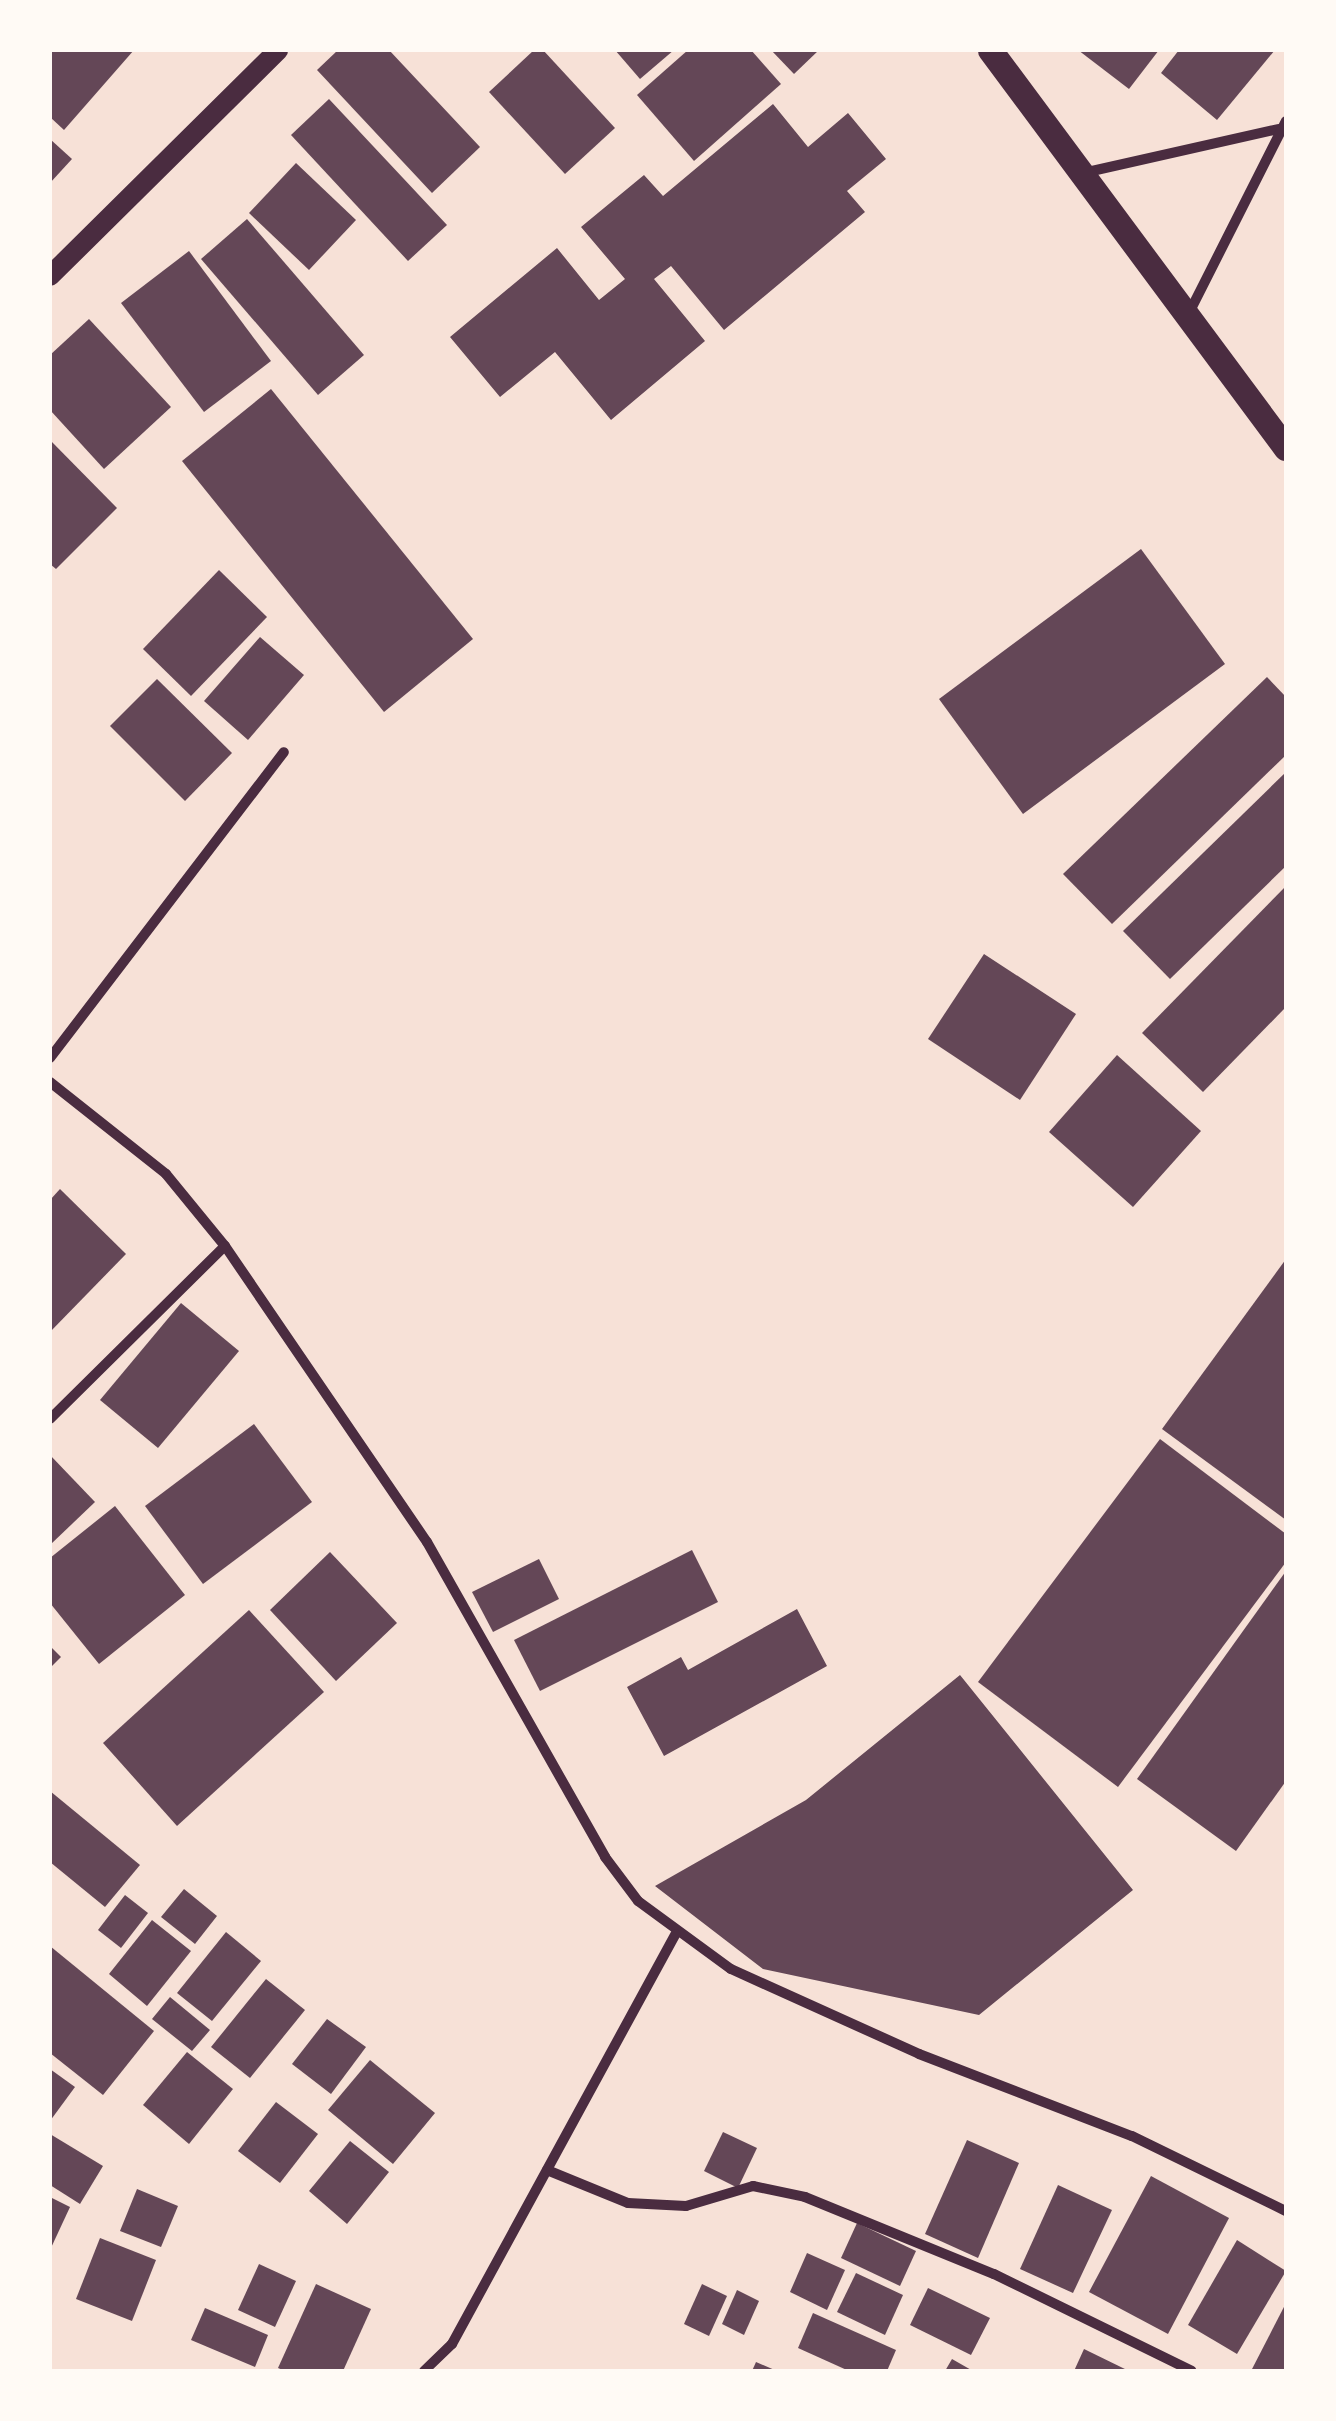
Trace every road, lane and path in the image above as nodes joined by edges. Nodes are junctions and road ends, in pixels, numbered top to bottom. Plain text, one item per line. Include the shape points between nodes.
1 (278, 50) edge
2 (990, 50) edge
3 (1282, 125) edge
4 (1082, 174) junction
5 (50, 276) edge
6 (1188, 316) junction
7 (1286, 448) edge
8 (284, 752) dead end
9 (50, 1058) edge
10 (50, 1082) edge
11 (225, 1246) junction
12 (50, 1419) edge
13 (676, 1934) junction
14 (547, 2170) junction
15 (1286, 2211) edge
16 (424, 2371) edge
17 (1192, 2371) edge

1 - 5 main road
2 - 4 main road
3 - 4 street
3 - 6 street
4 - 6 main road
6 - 7 main road
8 - 9 street
10 - 11 street via 166,1174
11 - 12 street
11 - 13 street via 427,1542 605,1857
13 - 14 street
13 - 15 street via 800,2000 1132,2136
14 - 16 street via 452,2344
14 - 17 street via 628,2203 686,2206 753,2186 805,2197 994,2274

